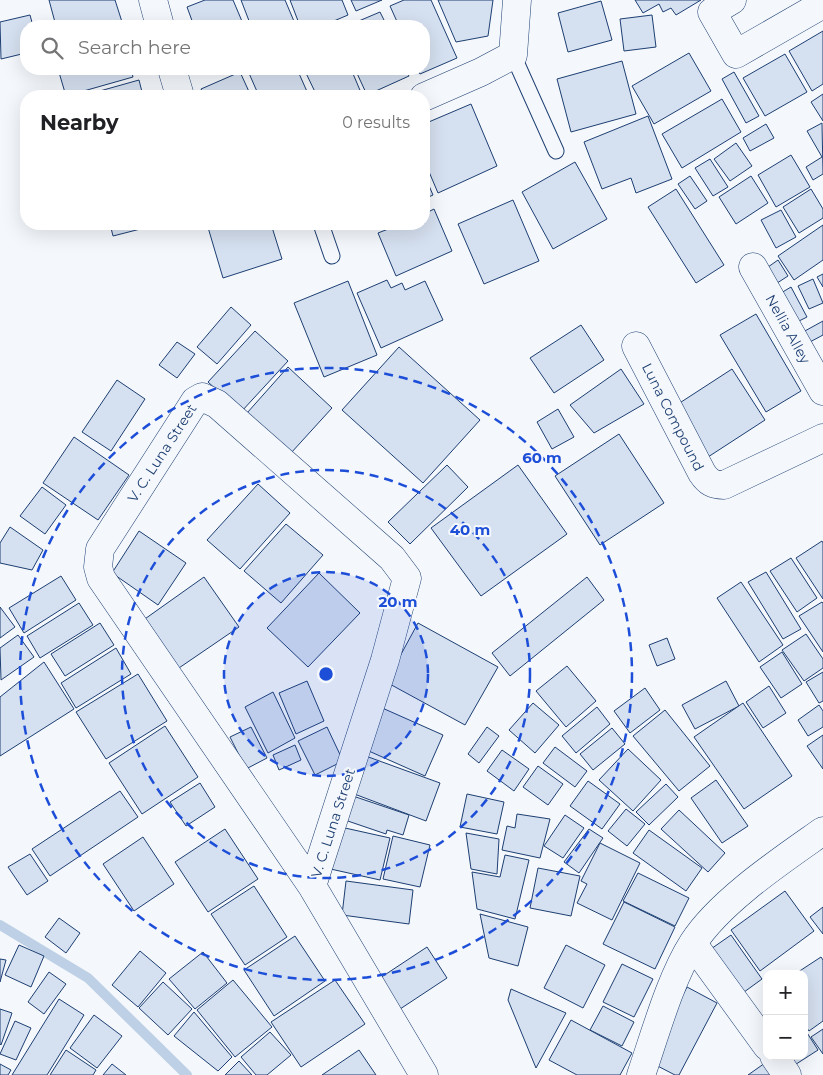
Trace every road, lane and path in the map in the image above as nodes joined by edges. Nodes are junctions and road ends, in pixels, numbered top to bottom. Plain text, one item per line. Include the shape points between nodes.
1 (153, 0) edge
2 (517, 0) edge
3 (732, 0) edge
4 (823, 4) edge
5 (158, 20) edge
6 (513, 55) junction
7 (174, 75) edge
8 (178, 90) edge
9 (430, 94) edge
10 (556, 151) dead end
11 (323, 230) edge
12 (332, 256) dead end
13 (753, 267) dead end
14 (636, 346) dead end
15 (823, 391) edge
16 (823, 438) edge
17 (823, 831) edge
18 (312, 886) junction
19 (693, 944) junction
20 (763, 1040) edge
21 (777, 1060) edge
22 (424, 1075) edge
23 (641, 1075) edge
24 (787, 1075) edge

1 - 5 street
2 - 6 street
3 - 4 street via 712,12 736,54
6 - 9 street
6 - 10 lane
7 - 8 street
11 - 12 lane
13 - 15 street, Nellia Alley
14 - 16 street, Luna Compound via 702,473 715,485 724,485
17 - 19 street via 766,872 716,916
18 - 18 street, V. C. Luna Street via 386,660 407,578 392,558 217,404 202,397 195,401 100,549 98,567 101,578
18 - 22 street, V. C. Luna Street
19 - 20 street
19 - 23 street via 676,978
21 - 24 street

